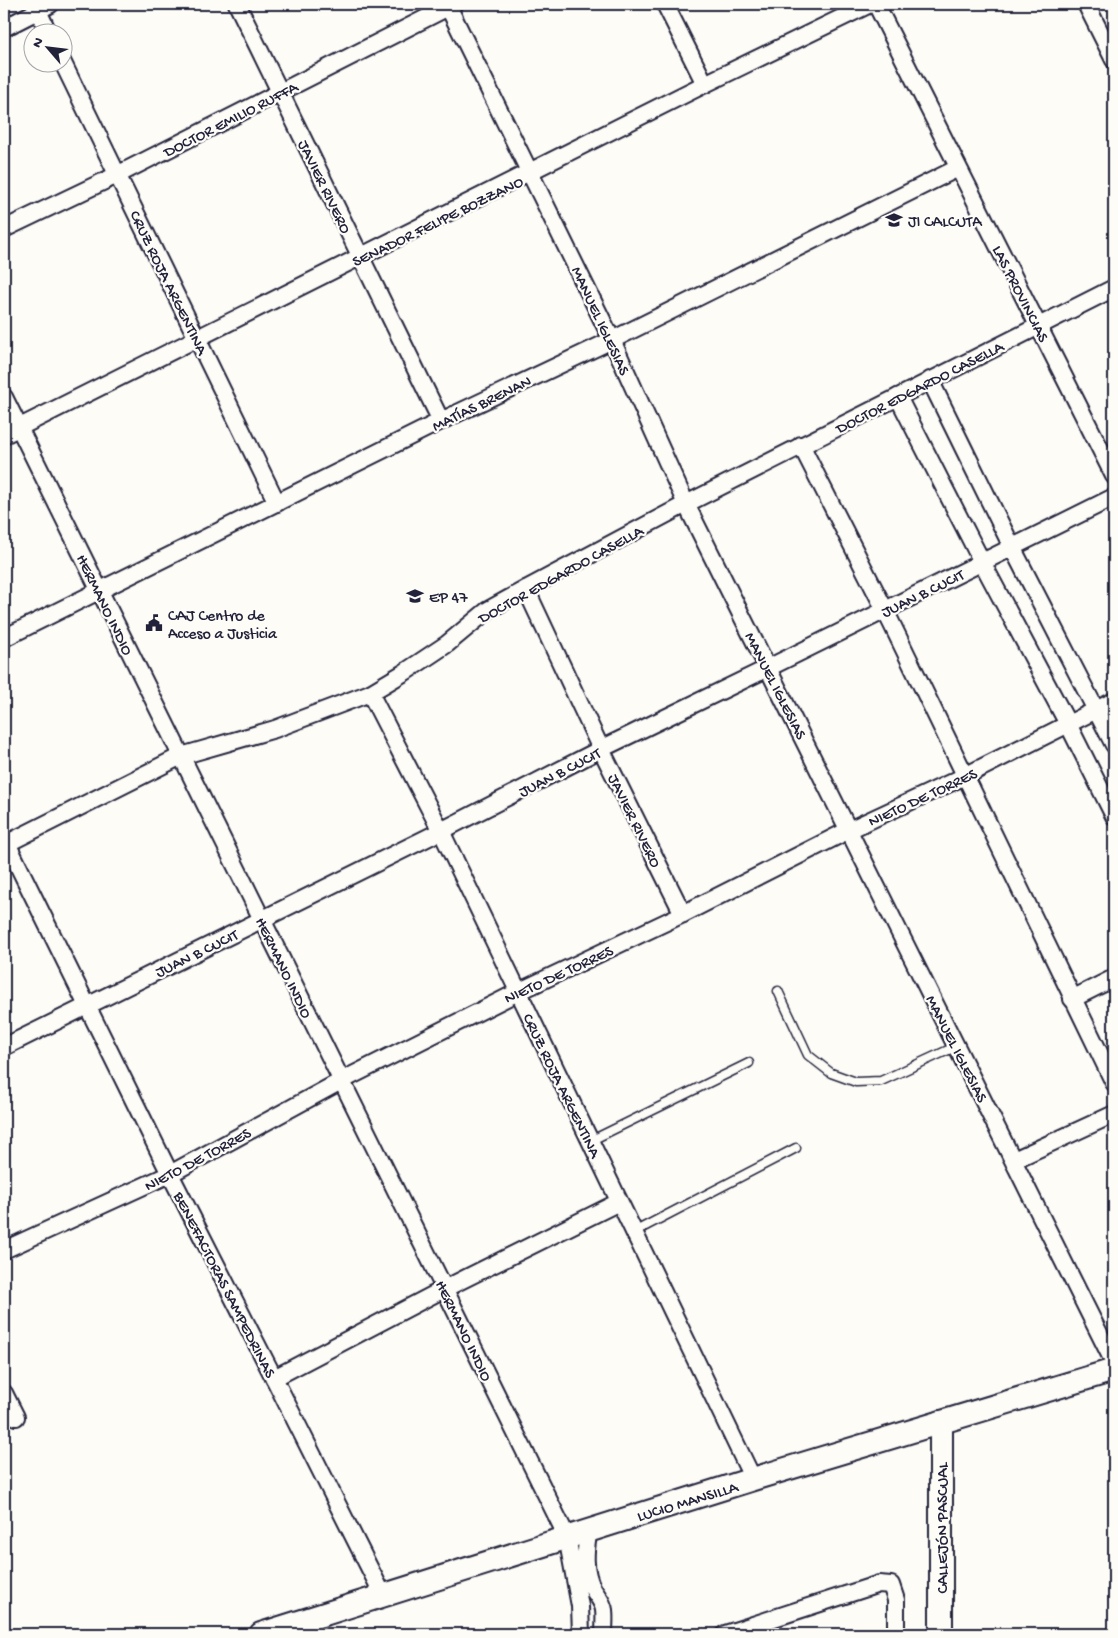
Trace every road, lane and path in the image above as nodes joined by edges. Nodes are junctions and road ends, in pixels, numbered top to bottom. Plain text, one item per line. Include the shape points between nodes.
1 (237, 4) edge
2 (665, 4) edge
3 (870, 4) edge
4 (876, 4) edge
5 (1086, 4) edge
6 (450, 5) edge
7 (41, 6) edge
8 (45, 22) edge
9 (4, 28) edge
10 (1114, 60) edge
11 (67, 72) edge
12 (705, 84) junction
13 (280, 92) junction
14 (958, 168) junction
15 (530, 173) junction
16 (118, 175) junction
17 (4, 229) edge
18 (361, 258) junction
19 (1114, 288) edge
20 (1038, 326) junction
21 (197, 339) junction
22 (612, 340) junction
23 (930, 380) junction
24 (4, 397) edge
25 (898, 397) junction
26 (441, 421) junction
27 (19, 428) junction
28 (4, 436) edge
29 (801, 445) junction
30 (1114, 476) edge
31 (1114, 497) edge
32 (277, 503) junction
33 (686, 504) junction
34 (1012, 547) junction
35 (982, 562) junction
36 (526, 589) junction
37 (100, 591) junction
38 (885, 610) junction
39 (4, 638) edge
40 (768, 668) junction
41 (370, 693) junction
42 (1114, 700) edge
43 (1096, 709) junction
44 (1068, 724) junction
45 (1114, 745) edge
46 (602, 749) junction
47 (181, 756) junction
48 (966, 776) junction
49 (1114, 816) edge
50 (849, 830) junction
51 (440, 831) junction
52 (5, 842) edge
53 (683, 914) junction
54 (262, 920) junction
55 (1114, 978) edge
56 (778, 991) dead end
57 (518, 992) junction
58 (1072, 998) junction
59 (86, 1005) junction
60 (957, 1046) junction
61 (4, 1047) edge
62 (749, 1063) dead end
63 (341, 1080) junction
64 (1114, 1083) edge
65 (1114, 1114) edge
66 (590, 1141) junction
67 (796, 1148) dead end
68 (1014, 1160) junction
69 (170, 1174) junction
70 (619, 1202) junction
71 (634, 1232) junction
72 (4, 1250) edge
73 (444, 1288) junction
74 (1114, 1363) edge
75 (1114, 1370) edge
76 (274, 1378) junction
77 (4, 1392) edge
78 (16, 1417) dead end
79 (941, 1422) junction
80 (753, 1479) junction
81 (589, 1530) junction
82 (567, 1538) junction
83 (383, 1595) junction
84 (261, 1634) edge
85 (581, 1634) edge
86 (604, 1634) edge
87 (725, 1634) edge
88 (896, 1634) edge
89 (941, 1634) edge

1 - 13 street, JAVIER RIVERO
2 - 12 street
3 - 12 street, SENADOR FELIPE BOZZANO
4 - 14 street, LAS PROVINCIAS
5 - 10 street
6 - 13 street, DOCTOR EMILIO RUFFA
6 - 15 street, MANUEL IGLESIAS
7 - 8 street
7 - 9 street
11 - 16 street, CRUZ ROJA ARGENTINA
12 - 15 street, SENADOR FELIPE BOZZANO
13 - 16 street, DOCTOR EMILIO RUFFA
13 - 18 street, JAVIER RIVERO
14 - 20 street, LAS PROVINCIAS
14 - 22 street, MATÍAS BRENAN
15 - 18 street, SENADOR FELIPE BOZZANO
15 - 22 street, MANUEL IGLESIAS
16 - 17 street, DOCTOR EMILIO RUFFA
16 - 21 street, CRUZ ROJA ARGENTINA
18 - 21 street, SENADOR FELIPE BOZZANO
18 - 26 street, JAVIER RIVERO
19 - 20 street, DOCTOR EDGARDO CASELLA
20 - 23 street, DOCTOR EDGARDO CASELLA
20 - 30 street, LAS PROVINCIAS
21 - 27 street, SENADOR FELIPE BOZZANO
21 - 32 street, CRUZ ROJA ARGENTINA
22 - 26 street, MATÍAS BRENAN
22 - 33 street, MANUEL IGLESIAS
23 - 25 street, DOCTOR EDGARDO CASELLA
23 - 34 street
24 - 27 street, HERMANO INDIO
25 - 29 street, DOCTOR EDGARDO CASELLA
25 - 35 street
26 - 32 street, MATÍAS BRENAN
27 - 28 street, SENADOR FELIPE BOZZANO
27 - 37 street, HERMANO INDIO
29 - 33 street, DOCTOR EDGARDO CASELLA
29 - 38 street
31 - 34 street, JUAN B CUCIT
32 - 37 street, MATÍAS BRENAN
33 - 36 street, DOCTOR EDGARDO CASELLA
33 - 40 street, MANUEL IGLESIAS
34 - 35 street, JUAN B CUCIT
34 - 43 street
35 - 38 street, JUAN B CUCIT
35 - 44 street
36 - 41 street, DOCTOR EDGARDO CASELLA via 488,610 447,644
36 - 46 street, JAVIER RIVERO
37 - 39 street, MATÍAS BRENAN
37 - 47 street, HERMANO INDIO
38 - 40 street, JUAN B CUCIT
38 - 48 street
40 - 46 street, JUAN B CUCIT
40 - 50 street, MANUEL IGLESIAS
41 - 47 street, DOCTOR EDGARDO CASELLA via 275,728
41 - 51 street, CRUZ ROJA ARGENTINA
42 - 43 street, NIETO DE TORRES
43 - 44 street, NIETO DE TORRES
43 - 45 street
44 - 48 street, NIETO DE TORRES
44 - 49 street
46 - 51 street, JUAN B CUCIT
46 - 53 street, JAVIER RIVERO
47 - 52 street, DOCTOR EDGARDO CASELLA
47 - 54 street, HERMANO INDIO
48 - 50 street, NIETO DE TORRES
48 - 58 street
50 - 53 street, NIETO DE TORRES
50 - 60 street, MANUEL IGLESIAS
51 - 54 street, JUAN B CUCIT
51 - 57 street, CRUZ ROJA ARGENTINA
52 - 59 street, BENEFACTORAS SAMPEDRINAS
53 - 57 street, NIETO DE TORRES
54 - 59 street, JUAN B CUCIT
54 - 63 street, HERMANO INDIO
55 - 58 street
56 - 60 lane via 808,1055 831,1073 856,1082 881,1081
57 - 63 street, NIETO DE TORRES
57 - 66 street, CRUZ ROJA ARGENTINA
58 - 64 street
59 - 61 street, JUAN B CUCIT
59 - 69 street, BENEFACTORAS SAMPEDRINAS
60 - 68 street, MANUEL IGLESIAS
62 - 66 lane
63 - 69 street, NIETO DE TORRES
63 - 73 street, HERMANO INDIO
65 - 68 street
66 - 70 street, CRUZ ROJA ARGENTINA
67 - 71 lane
68 - 74 street, MANUEL IGLESIAS
69 - 72 street, NIETO DE TORRES
69 - 76 street, BENEFACTORAS SAMPEDRINAS
70 - 71 street, CRUZ ROJA ARGENTINA
70 - 73 street
71 - 80 street, CRUZ ROJA ARGENTINA
73 - 76 street
73 - 82 street, HERMANO INDIO
75 - 79 main road, LUCIO MANSILLA
76 - 83 street, BENEFACTORAS SAMPEDRINAS
77 - 78 street
79 - 80 main road, LUCIO MANSILLA
79 - 89 main road, CALLEJÓN PASCUAL
80 - 81 main road, LUCIO MANSILLA
81 - 82 main road, LUCIO MANSILLA
81 - 86 street via 585,1562 592,1587 604,1610
82 - 83 main road, LUCIO MANSILLA
82 - 85 street, HERMANO INDIO via 580,1606
83 - 84 main road, LUCIO MANSILLA
87 - 88 street via 879,1584 891,1585 896,1600

